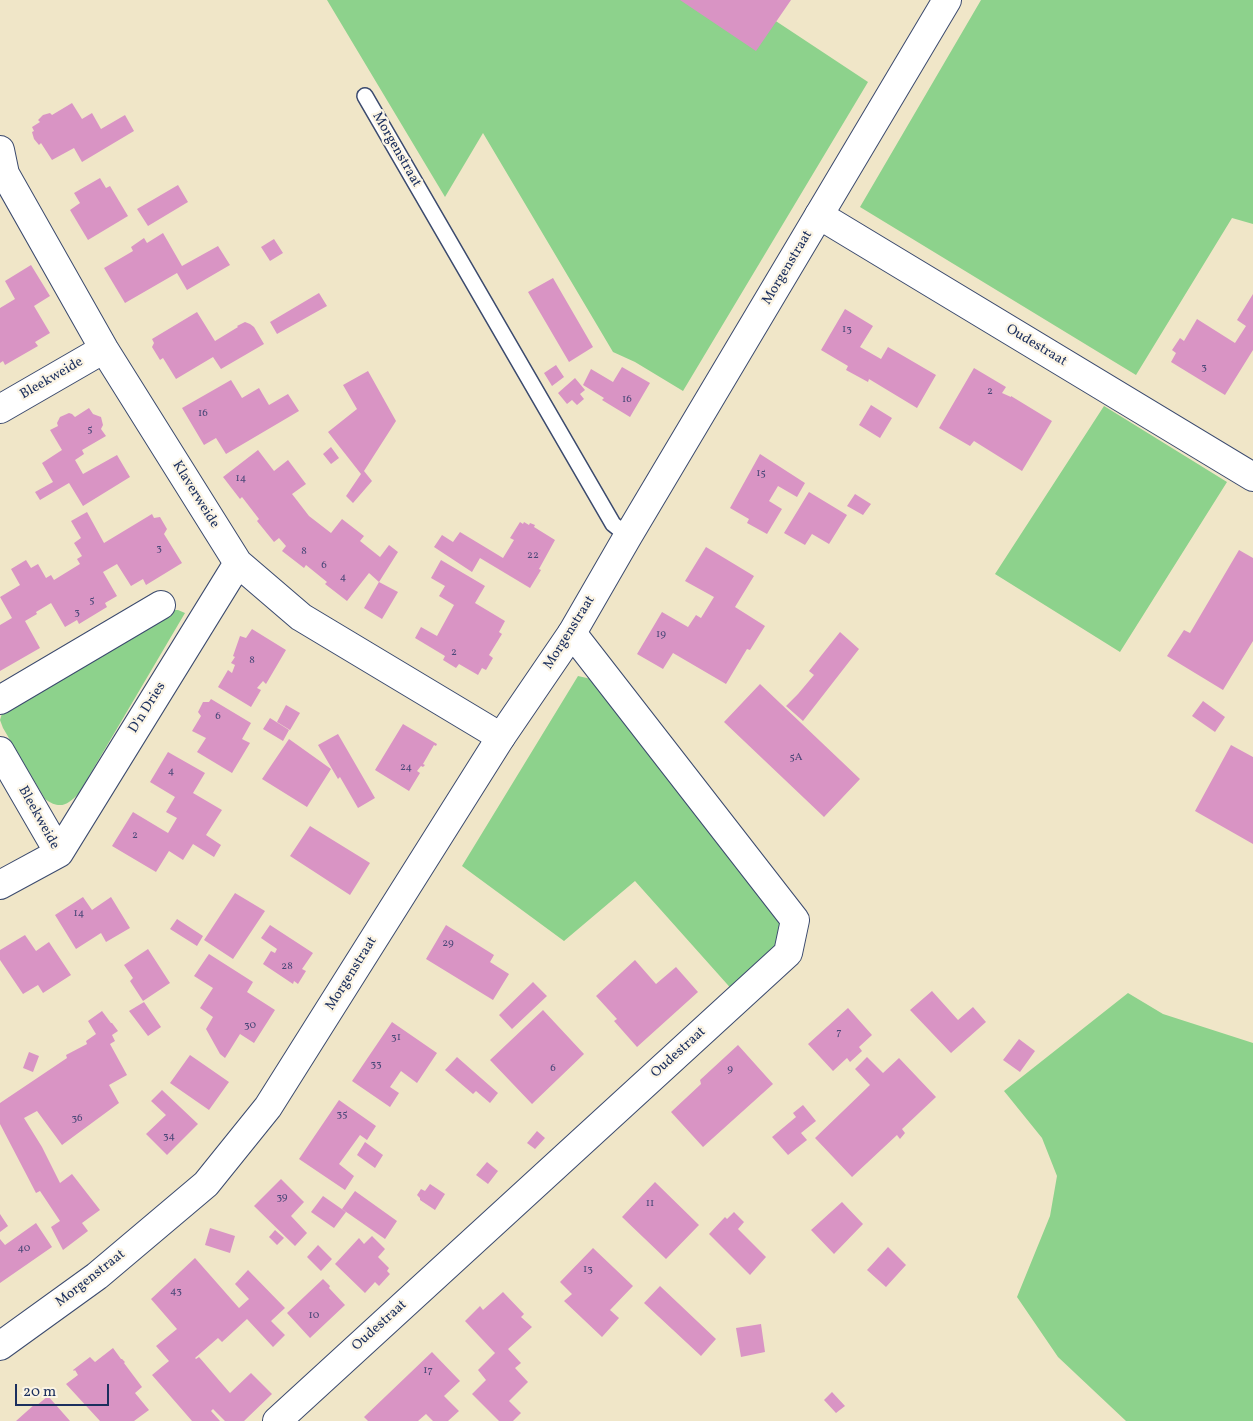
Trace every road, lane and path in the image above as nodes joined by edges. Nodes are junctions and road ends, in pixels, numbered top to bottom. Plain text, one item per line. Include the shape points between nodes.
1 (947, 0) edge
2 (365, 96) dead end
3 (0, 150) edge
4 (819, 215) junction
5 (104, 349) junction
6 (0, 409) edge
7 (1253, 477) edge
8 (628, 536) junction
9 (238, 563) junction
10 (161, 606) dead end
11 (572, 633) junction
12 (0, 700) edge
13 (501, 737) junction
14 (0, 751) edge
15 (59, 853) junction
16 (0, 885) edge
17 (0, 1346) edge
18 (277, 1421) edge

1 - 4 street, Morgenstraat
2 - 8 lane, Morgenstraat via 613,524
3 - 5 street, Klaverweide via 5,174
4 - 7 street, Oudestraat
4 - 8 street, Morgenstraat
5 - 6 street, Bleekweide
5 - 9 street, Klaverweide
8 - 11 street, Morgenstraat
9 - 13 street, Klaverweide via 301,618
9 - 15 street, D'n Dries
10 - 12 street
11 - 13 street, Morgenstraat
11 - 18 street, Oudestraat via 795,920 788,952
13 - 17 street, Morgenstraat via 268,1107 206,1184 97,1276
14 - 15 street, Bleekweide
15 - 16 street, Bleekweide

